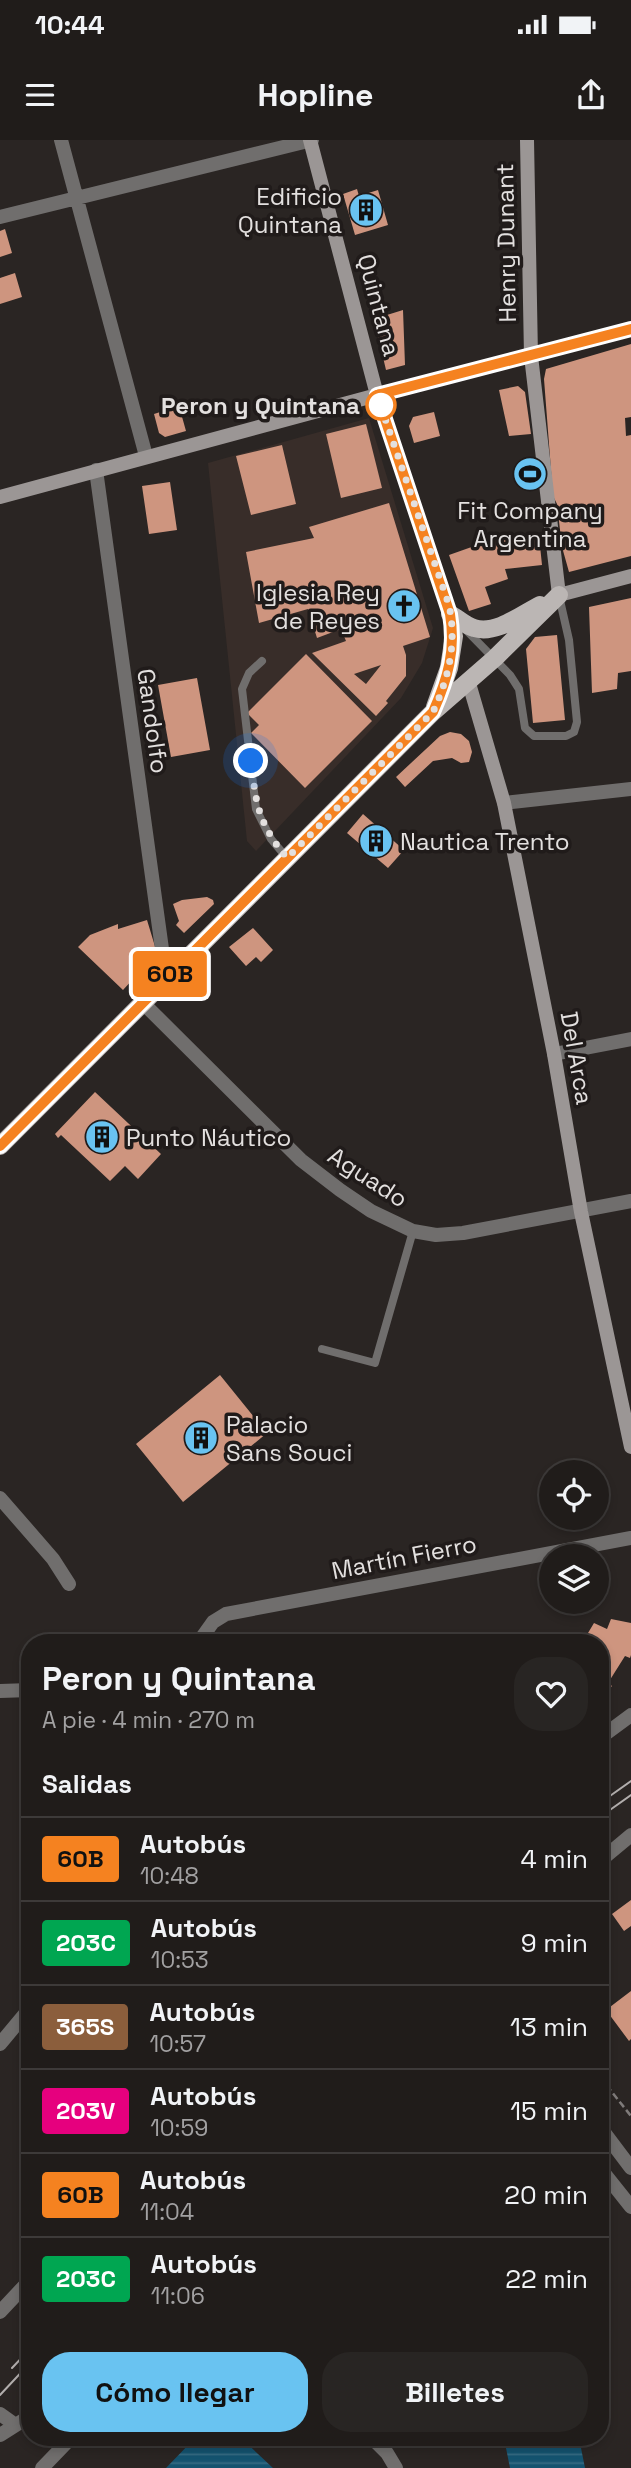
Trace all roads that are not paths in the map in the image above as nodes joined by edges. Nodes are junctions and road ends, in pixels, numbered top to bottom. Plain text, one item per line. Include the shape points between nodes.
1 (61, 140) edge
2 (311, 140) edge
3 (527, 140) edge
4 (76, 198) junction
5 (0, 217) edge
6 (631, 329) edge
7 (531, 356) junction
8 (377, 395) junction
9 (146, 456) junction
10 (96, 470) junction
11 (0, 497) edge
12 (631, 576) edge
13 (559, 595) junction
14 (450, 614) junction
15 (454, 636) junction
16 (495, 658) junction
17 (262, 661) dead end
18 (468, 680) junction
19 (433, 712) junction
20 (631, 789) edge
21 (504, 803) junction
22 (287, 858) junction
23 (166, 978) junction
24 (142, 1002) junction
25 (631, 1040) edge
26 (554, 1054) junction
27 (0, 1146) edge
28 (631, 1201) edge
29 (581, 1212) junction
30 (413, 1231) junction
31 (322, 1349) dead end
32 (631, 1447) edge
33 (0, 1498) edge
34 (631, 1538) edge
35 (69, 1584) dead end
36 (204, 1634) edge
37 (21, 1690) edge
38 (0, 1691) edge
39 (631, 1715) edge
40 (609, 1731) edge
41 (631, 1835) edge
42 (609, 1853) edge
43 (21, 2019) edge
44 (0, 2044) edge
45 (609, 2139) edge
46 (631, 2168) edge
47 (609, 2179) edge
48 (631, 2207) edge
49 (21, 2290) edge
50 (0, 2312) edge
51 (0, 2414) edge
52 (21, 2420) edge
53 (14, 2424) junction
54 (0, 2435) edge
55 (63, 2446) edge
56 (380, 2446) edge
57 (42, 2468) edge
58 (396, 2468) edge

1 - 4 street
2 - 4 street
2 - 8 street, Quintana
3 - 7 street, Henry Dunant
4 - 5 street
4 - 9 street
6 - 7 street
7 - 8 street
7 - 13 street, Henry Dunant
8 - 9 street
8 - 14 street, Quintana
9 - 10 street
10 - 11 street
10 - 23 street, Gandolfo
12 - 13 street
13 - 14 main road via 496,628 472,628
13 - 16 main road
13 - 16 lane via 569,640 577,722 574,732 534,736 525,728 519,689
14 - 15 main road, Quintana
14 - 16 lane
15 - 18 main road, Quintana
15 - 19 main road
16 - 18 main road
17 - 22 lane via 249,673 242,689 256,808 271,839
18 - 19 main road
18 - 21 street, Del Arca
19 - 22 main road
20 - 21 street
21 - 26 street, Del Arca
22 - 23 main road
23 - 24 main road
24 - 27 main road
24 - 30 street, Aguado via 301,1160 371,1212
25 - 26 street
26 - 29 street, Del Arca
28 - 29 street, Aguado
29 - 30 street, Aguado via 463,1233
29 - 32 street, Del Arca
30 - 31 lane via 375,1363
33 - 35 street
34 - 36 street, Martín Fierro via 226,1614
37 - 38 street
39 - 40 street
41 - 42 street
43 - 44 street
45 - 46 street
47 - 48 street
49 - 50 street
51 - 53 street
52 - 53 street
53 - 54 street
55 - 57 street
56 - 58 street

